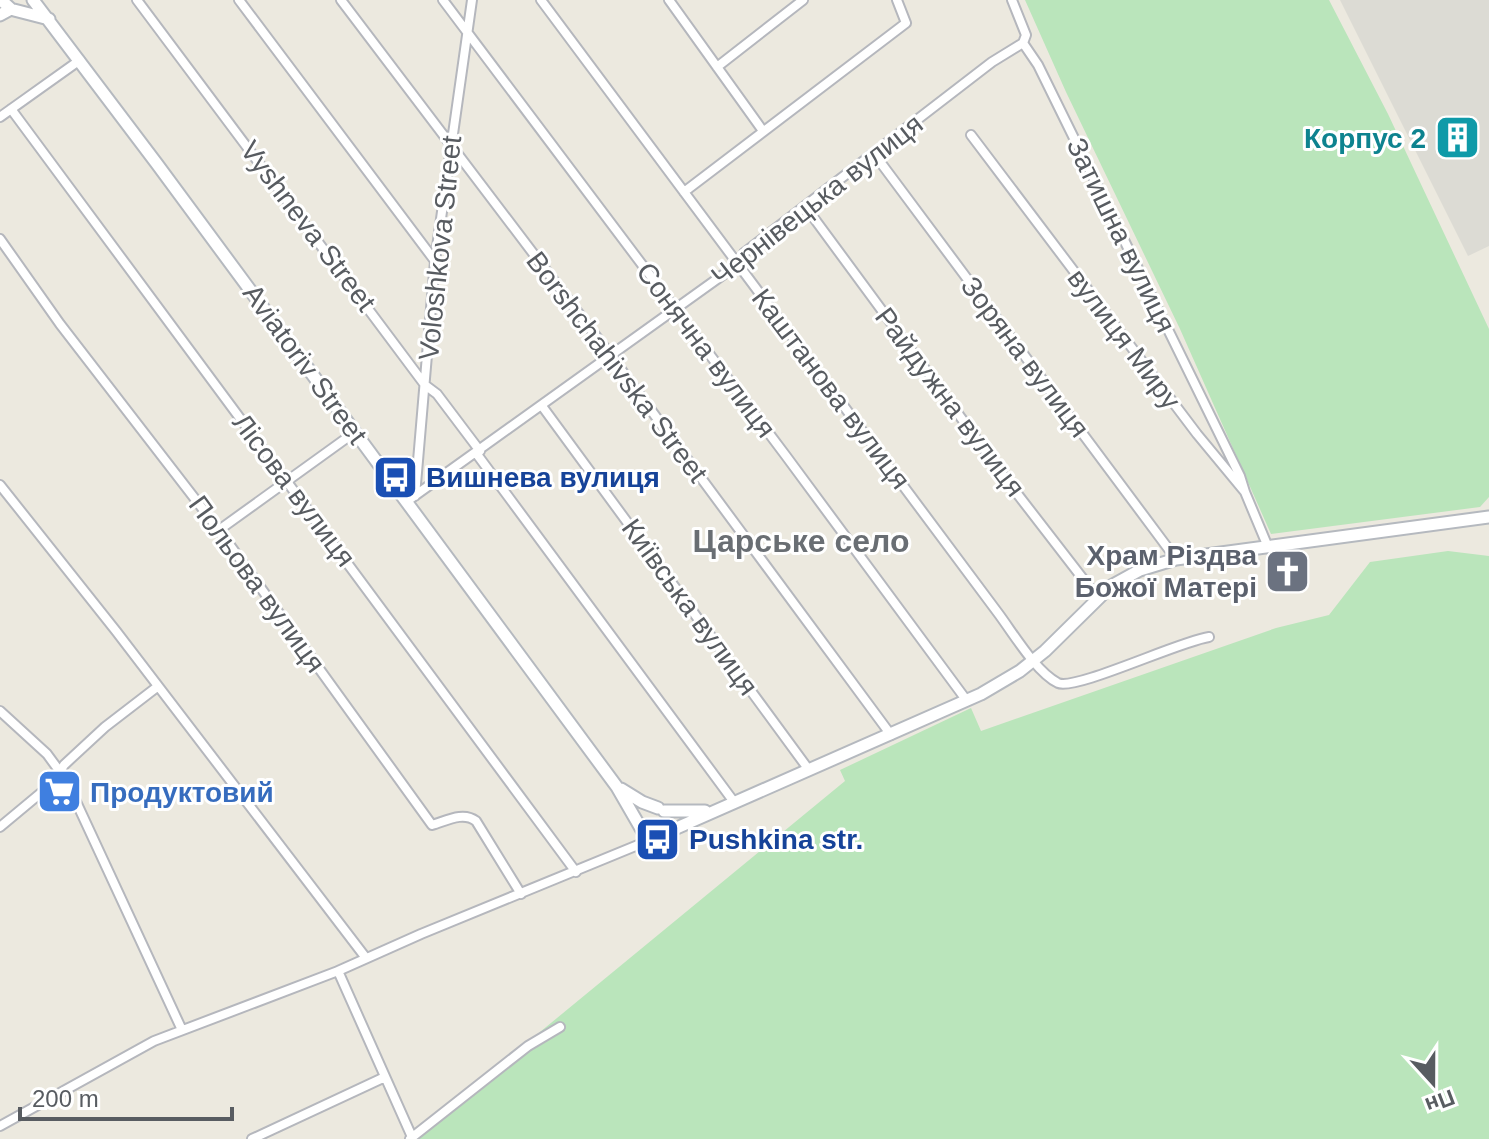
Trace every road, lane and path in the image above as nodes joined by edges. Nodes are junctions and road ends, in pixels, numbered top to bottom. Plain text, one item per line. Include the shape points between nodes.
1 (1, 0) edge
2 (26, 0) edge
3 (33, 0) edge
4 (137, 0) edge
5 (239, 0) edge
6 (341, 0) edge
7 (443, 0) edge
8 (472, 0) edge
9 (541, 0) edge
10 (669, 0) edge
11 (803, 0) edge
12 (897, 0) edge
13 (1012, 0) edge
14 (8, 11) edge
15 (49, 19) junction
16 (467, 32) junction
17 (1023, 43) junction
18 (80, 60) junction
19 (717, 67) junction
20 (11, 109) junction
21 (0, 117) edge
22 (763, 131) junction
23 (971, 135) dead end
24 (451, 145) junction
25 (875, 155) junction
26 (684, 192) junction
27 (805, 206) junction
28 (0, 239) edge
29 (435, 261) junction
30 (738, 264) junction
31 (676, 309) junction
32 (611, 356) junction
33 (425, 385) junction
34 (542, 406) junction
35 (355, 432) junction
36 (478, 452) junction
37 (288, 481) junction
38 (0, 485) edge
39 (1245, 492) junction
40 (410, 499) junction
41 (1489, 517) edge
42 (219, 530) junction
43 (1268, 547) junction
44 (1176, 559) junction
45 (1097, 597) junction
46 (1209, 637) dead end
47 (1034, 660) junction
48 (157, 687) junction
49 (967, 701) junction
50 (0, 711) edge
51 (891, 735) junction
52 (809, 770) junction
53 (60, 772) junction
54 (617, 787) junction
55 (734, 802) junction
56 (661, 810) junction
57 (714, 811) junction
58 (640, 825) junction
59 (0, 827) edge
60 (662, 835) junction
61 (624, 851) junction
62 (576, 872) junction
63 (521, 894) junction
64 (366, 958) junction
65 (338, 971) junction
66 (560, 1027) dead end
67 (182, 1030) junction
68 (385, 1077) junction
69 (0, 1126) edge
70 (411, 1138) edge
71 (252, 1139) edge

1 - 14 main road
2 - 14 main road
3 - 15 main road, Aviatoriv Street
4 - 33 street, Vyshneva Street
5 - 29 street
6 - 24 street, Borshchahivska Street
7 - 16 street, Сонячна вулиця
8 - 16 street, Voloshkova Street
9 - 26 street, Каштанова вулиця
10 - 19 street
11 - 19 street
12 - 22 street via 906,23
13 - 17 street via 1026,35
14 - 15 main road
15 - 18 main road, Aviatoriv Street
16 - 24 street, Voloshkova Street
16 - 31 street, Сонячна вулиця
17 - 25 street, Чернівецька вулиця
17 - 39 street, Затишна вулиця
18 - 20 street
18 - 35 main road, Aviatoriv Street
19 - 22 street
20 - 21 street
20 - 37 street, Лісова вулиця
22 - 26 street
23 - 39 street, вулиця Миру
24 - 29 street, Voloshkova Street
24 - 32 street, Borshchahivska Street
25 - 27 street, Чернівецька вулиця
25 - 44 street, Зоряна вулиця
26 - 30 street, Каштанова вулиця
27 - 30 street, Чернівецька вулиця via 744,253
27 - 45 street, Райдужна вулиця
28 - 42 street, Польова вулиця
29 - 33 street, Voloshkova Street
30 - 31 street, Чернівецька вулиця
30 - 47 street, Каштанова вулиця
31 - 32 street, Чернівецька вулиця
31 - 49 street, Сонячна вулиця
32 - 34 street, Чернівецька вулиця
32 - 51 street, Borshchahivska Street
33 - 36 street, Vyshneva Street
33 - 40 street, Voloshkova Street
34 - 36 street, Чернівецька вулиця
34 - 52 street, Київська вулиця
35 - 37 street
35 - 40 main road, Aviatoriv Street
36 - 40 street, Чернівецька вулиця
36 - 55 street, Vyshneva Street
37 - 42 street
37 - 62 street, Лісова вулиця
38 - 48 street
39 - 43 street, вулиця Миру
40 - 54 main road, Aviatoriv Street
41 - 43 main road
42 - 63 street, Польова вулиця via 432,825 471,817
43 - 44 main road
44 - 45 main road via 1140,570
45 - 47 main road
46 - 47 street, Каштанова вулиця via 1067,685
47 - 49 main road
48 - 53 street via 105,727
48 - 64 street
49 - 51 main road
50 - 53 street
51 - 52 main road
52 - 55 main road
53 - 59 street
53 - 67 street
54 - 56 main road, Aviatoriv Street
54 - 58 main road, Aviatoriv Street
55 - 57 main road
56 - 57 main road
56 - 58 main road via 645,811
56 - 60 main road via 669,823
57 - 60 main road
58 - 60 main road via 648,836
58 - 61 street via 639,836
60 - 61 street
61 - 62 street
62 - 63 street
63 - 64 street
64 - 65 street
65 - 67 street
65 - 68 street
66 - 70 street
67 - 69 street
68 - 70 street
68 - 71 street

